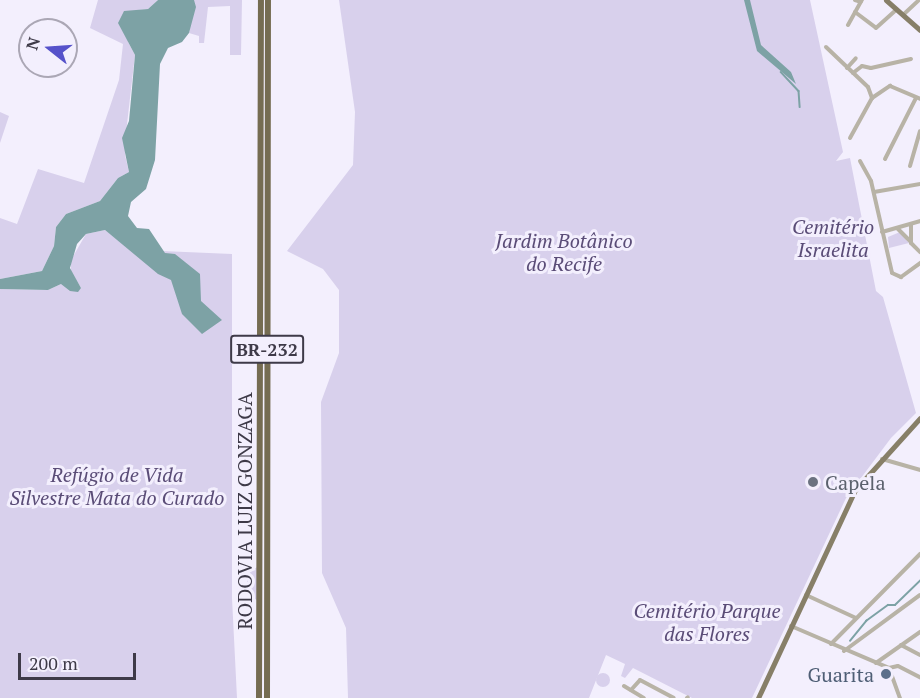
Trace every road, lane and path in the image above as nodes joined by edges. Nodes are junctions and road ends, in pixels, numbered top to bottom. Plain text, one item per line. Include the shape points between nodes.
1 (261, 0) edge
2 (268, 0) edge
3 (855, 0) edge
4 (886, 0) edge
5 (919, 0) edge
6 (862, 1) edge
7 (898, 9) junction
8 (855, 12) junction
9 (904, 14) junction
10 (848, 25) dead end
11 (920, 30) edge
12 (826, 47) dead end
13 (856, 58) dead end
14 (911, 59) dead end
15 (848, 68) junction
16 (853, 74) junction
17 (872, 98) junction
18 (918, 98) edge
19 (920, 131) edge
20 (850, 138) dead end
21 (885, 159) dead end
22 (860, 162) dead end
23 (910, 166) dead end
24 (920, 184) edge
25 (874, 192) junction
26 (920, 221) edge
27 (911, 225) junction
28 (898, 228) junction
29 (882, 232) junction
30 (910, 242) junction
31 (920, 252) edge
32 (920, 263) edge
33 (920, 418) edge
34 (881, 458) junction
35 (920, 470) edge
36 (920, 554) edge
37 (805, 595) junction
38 (920, 595) edge
39 (856, 618) junction
40 (790, 626) junction
41 (920, 632) edge
42 (831, 644) junction
43 (901, 645) junction
44 (844, 651) junction
45 (920, 655) edge
46 (875, 664) junction
47 (889, 668) junction
48 (920, 677) edge
49 (624, 686) dead end
50 (631, 690) junction
51 (259, 698) edge
52 (267, 698) edge
53 (644, 698) edge
54 (674, 698) edge
55 (758, 698) edge
56 (900, 698) edge

1 - 51 highway, RODOVIA LUIZ GONZAGA / BR-232
2 - 52 highway, RODOVIA LUIZ GONZAGA / BR-232
3 - 6 street
4 - 7 main road
5 - 9 street
6 - 8 street
7 - 8 street via 876,28
7 - 9 main road
8 - 10 street
9 - 11 main road
12 - 15 street
13 - 15 street
14 - 16 street via 871,68 862,66
15 - 16 street
16 - 17 street via 868,87
17 - 18 street via 893,86
17 - 20 street
18 - 21 street
19 - 23 street
22 - 25 street
24 - 25 street
25 - 29 street
26 - 27 street
27 - 28 street
27 - 30 street
28 - 29 street
28 - 30 street
29 - 32 street via 892,273 898,278
30 - 31 street
33 - 34 main road
34 - 35 street
34 - 37 main road via 855,490 835,525
36 - 39 street
37 - 39 street
37 - 40 main road
38 - 44 street
39 - 42 street
40 - 42 street
40 - 55 main road
41 - 43 street
42 - 44 street
43 - 45 street
43 - 46 street
44 - 46 street
46 - 47 street
47 - 48 street via 898,666
47 - 56 street
49 - 50 street
50 - 53 street
50 - 54 street via 640,680

